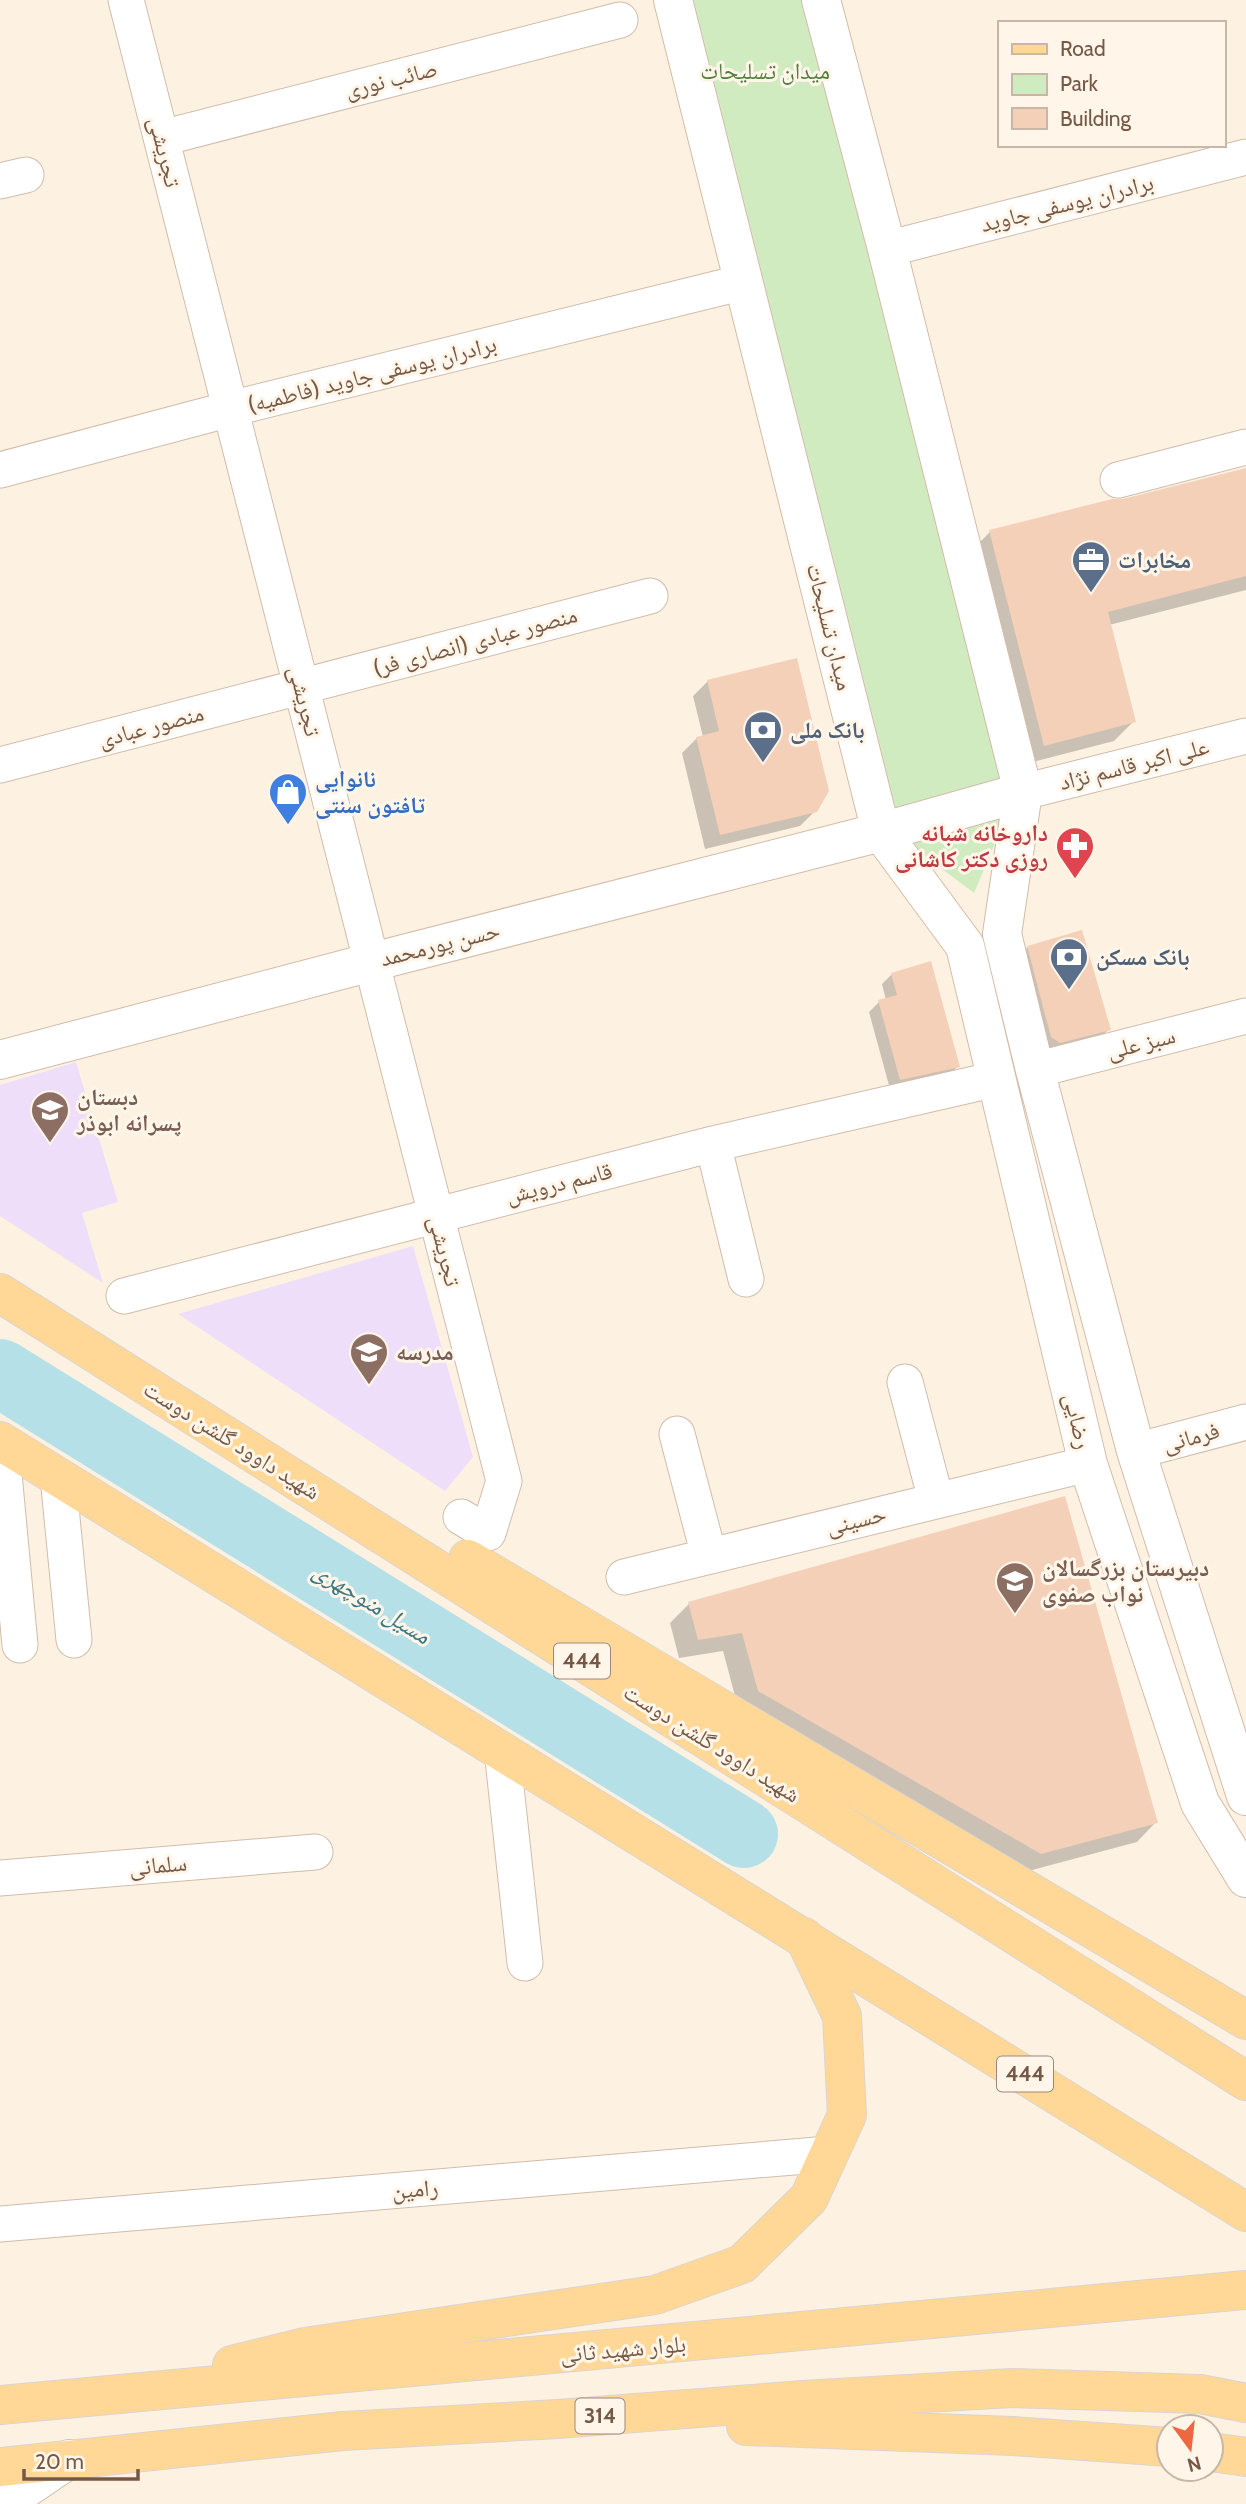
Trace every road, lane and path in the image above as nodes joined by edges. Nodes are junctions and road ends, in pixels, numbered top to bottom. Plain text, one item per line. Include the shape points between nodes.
1 (126, 0) edge
2 (673, 0) edge
3 (821, 0) edge
4 (620, 20) dead end
5 (162, 138) junction
6 (1246, 158) edge
7 (887, 250) junction
8 (744, 282) junction
9 (230, 409) junction
10 (1246, 447) edge
11 (0, 470) edge
12 (1118, 480) dead end
13 (650, 596) dead end
14 (301, 686) junction
15 (1246, 736) edge
16 (0, 765) edge
17 (1023, 792) junction
18 (881, 832) junction
19 (965, 946) joint
20 (372, 962) junction
21 (1246, 1016) edge
22 (0, 1060) edge
23 (1035, 1070) junction
24 (996, 1079) junction
25 (713, 1144) junction
26 (436, 1215) junction
27 (746, 1279) dead end
28 (0, 1293) edge
29 (124, 1296) dead end
30 (41, 1320) junction
31 (905, 1382) dead end
32 (1246, 1422) edge
33 (677, 1434) dead end
34 (0, 1441) edge
35 (1136, 1451) junction
36 (1088, 1464) junction
37 (58, 1477) junction
38 (936, 1500) junction
39 (461, 1517) dead end
40 (709, 1556) junction
41 (624, 1577) dead end
42 (74, 1640) dead end
43 (20, 1645) dead end
44 (502, 1750) junction
45 (1246, 1796) edge
46 (1200, 1803) junction
47 (315, 1852) dead end
48 (0, 1878) edge
49 (1246, 1878) edge
50 (804, 1937) junction
51 (525, 1963) dead end
52 (1240, 2011) edge
53 (1246, 2081) edge
54 (829, 2154) junction
55 (1246, 2212) edge
56 (0, 2224) edge
57 (1246, 2290) edge
58 (104, 2396) junction
59 (1246, 2403) edge
60 (0, 2405) edge
61 (558, 2419) junction
62 (1155, 2446) edge
63 (1225, 2454) edge
64 (1246, 2457) edge
65 (69, 2459) junction
66 (0, 2467) edge
67 (3, 2504) edge

1 - 5 street, تجریشی
2 - 8 street, میدان تسلیحات
3 - 7 street
4 - 5 street, صائب نوری
5 - 9 street, تجریشی
6 - 7 street, برادران یوسفی جاوید
7 - 17 street
8 - 9 street, برادران یوسفی جاوید (فاطمیه)
8 - 18 street, میدان تسلیحات
9 - 11 street, برادران یوسفی جاوید (فاطمیه)
9 - 14 street, تجریشی
10 - 12 street
13 - 14 street, منصور عبادی (انصاری فر)
14 - 16 street, منصور عبادی
14 - 20 street, تجریشی
15 - 17 street, علی اکبر قاسم نژاد
17 - 18 street, حسن پورمحمد
17 - 23 street, رضایی via 1002,934
18 - 19 street, میدان تسلیحات
18 - 20 street, حسن پورمحمد
19 - 24 street, رضایی
20 - 22 street, حسن پورمحمد
20 - 26 street, تجریشی
21 - 23 street, سبز علی
23 - 24 street
23 - 35 street, رضایی
24 - 25 street, قاسم درویش
24 - 36 street, رضایی
25 - 26 street, قاسم درویش
25 - 27 street
26 - 29 street, قاسم درویش
26 - 39 street, تجریشی via 504,1481 488,1533
28 - 30 main road, شهید داوود گلشن دوست / 444
30 - 52 main road via 396,1516
30 - 53 main road, شهید داوود گلشن دوست / 444
31 - 38 street
32 - 35 street, فرمانی
33 - 40 street
34 - 37 main road, 444
34 - 43 street
35 - 36 street
35 - 45 street, رضایی
36 - 38 street, حسینی
36 - 46 street, رضایی
37 - 42 street
37 - 44 main road, 444
38 - 40 street, حسینی
40 - 41 street, حسینی
44 - 50 main road, 444
44 - 51 street
45 - 46 street
46 - 49 street, رضایی
47 - 48 street, سلمانی
50 - 54 main road via 842,2016 846,2115
50 - 55 main road, 444
54 - 56 street, رامین
54 - 58 main road via 809,2198 742,2264 655,2295 305,2347
57 - 58 main road, بلوار شهید ثانی
58 - 60 main road, بلوار شهید ثانی
59 - 61 main road, 314 via 1200,2394 1012,2388
61 - 62 main road via 1013,2436
61 - 65 main road, 314 via 343,2431
63 - 64 main road
65 - 66 main road, 314
65 - 67 street

